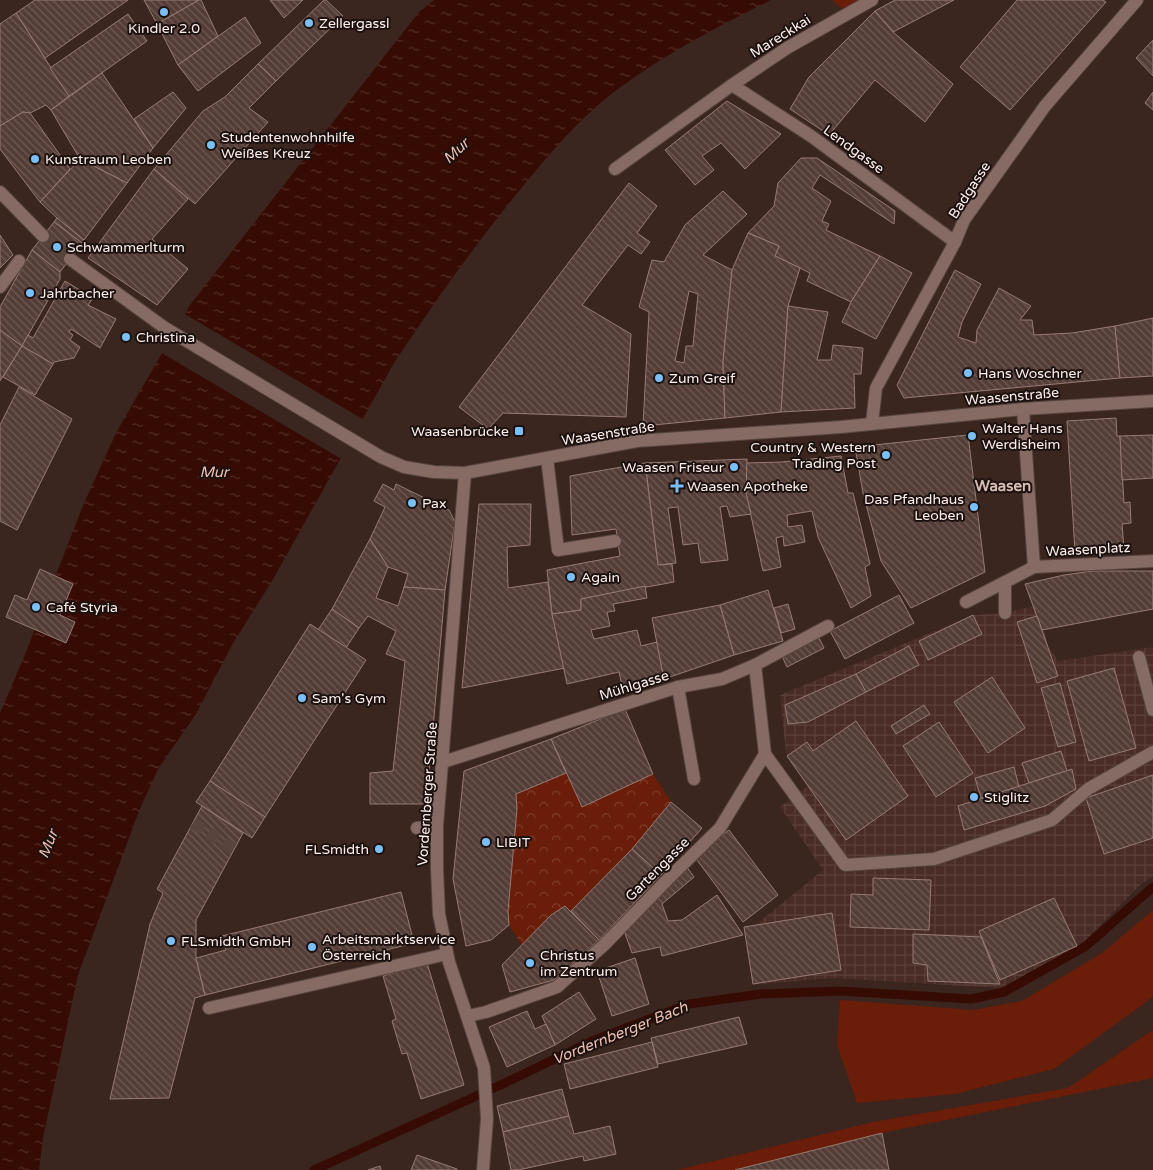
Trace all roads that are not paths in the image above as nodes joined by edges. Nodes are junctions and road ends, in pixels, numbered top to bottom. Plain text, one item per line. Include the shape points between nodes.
1 (872, 0) edge
2 (1138, 0) edge
3 (732, 85) junction
4 (615, 169) dead end
5 (0, 192) edge
6 (43, 236) tunnel mouth
7 (955, 242) junction
8 (70, 259) tunnel mouth
9 (19, 261) dead end
10 (0, 287) edge
11 (1153, 402) edge
12 (1023, 409) junction
13 (872, 423) junction
14 (547, 458) junction
15 (466, 473) junction
16 (615, 541) dead end
17 (1153, 561) edge
18 (1034, 567) junction
19 (1005, 582) junction
20 (966, 602) dead end
21 (1005, 613) dead end
22 (828, 626) dead end
23 (1140, 657) dead end
24 (755, 665) junction
25 (678, 687) junction
26 (1153, 710) edge
27 (1153, 752) edge
28 (765, 754) junction
29 (443, 762) junction
30 (694, 779) dead end
31 (437, 826) junction
32 (417, 828) dead end
33 (447, 954) junction
34 (209, 1008) dead end
35 (468, 1016) junction
36 (483, 1170) edge

1 - 3 street, Mareckkai via 787,48
2 - 7 street, Badgasse via 1044,106 964,220
3 - 4 street, Mareckkai
3 - 7 street, Lendgasse via 811,136
5 - 6 street
7 - 13 street, Badgasse via 876,388
8 - 15 street, Waasenstraße via 165,328 381,457 404,467
9 - 10 street
11 - 12 street, Waasenstraße
12 - 13 street, Waasenstraße
12 - 18 street, Waasenplatz
13 - 14 street, Waasenstraße via 637,441
14 - 15 street, Waasenstraße
14 - 16 street via 558,550
15 - 29 street, Vordernberger Straße
17 - 18 street, Waasenplatz
18 - 19 street
19 - 20 street
19 - 21 street
22 - 24 street, Mühlgasse
23 - 26 street
24 - 25 street, Mühlgasse via 722,679
24 - 28 street
25 - 29 street, Mühlgasse
25 - 30 street
27 - 28 street via 1088,789 1052,820 934,859 845,865
28 - 35 street, Gartengasse via 720,828 557,987
29 - 31 street, Vordernberger Straße
31 - 32 street
31 - 33 street, Vordernberger Straße via 439,914
33 - 34 street
33 - 35 street, Vordernberger Straße
35 - 36 street, Vordernberger Straße via 484,1068 488,1119

